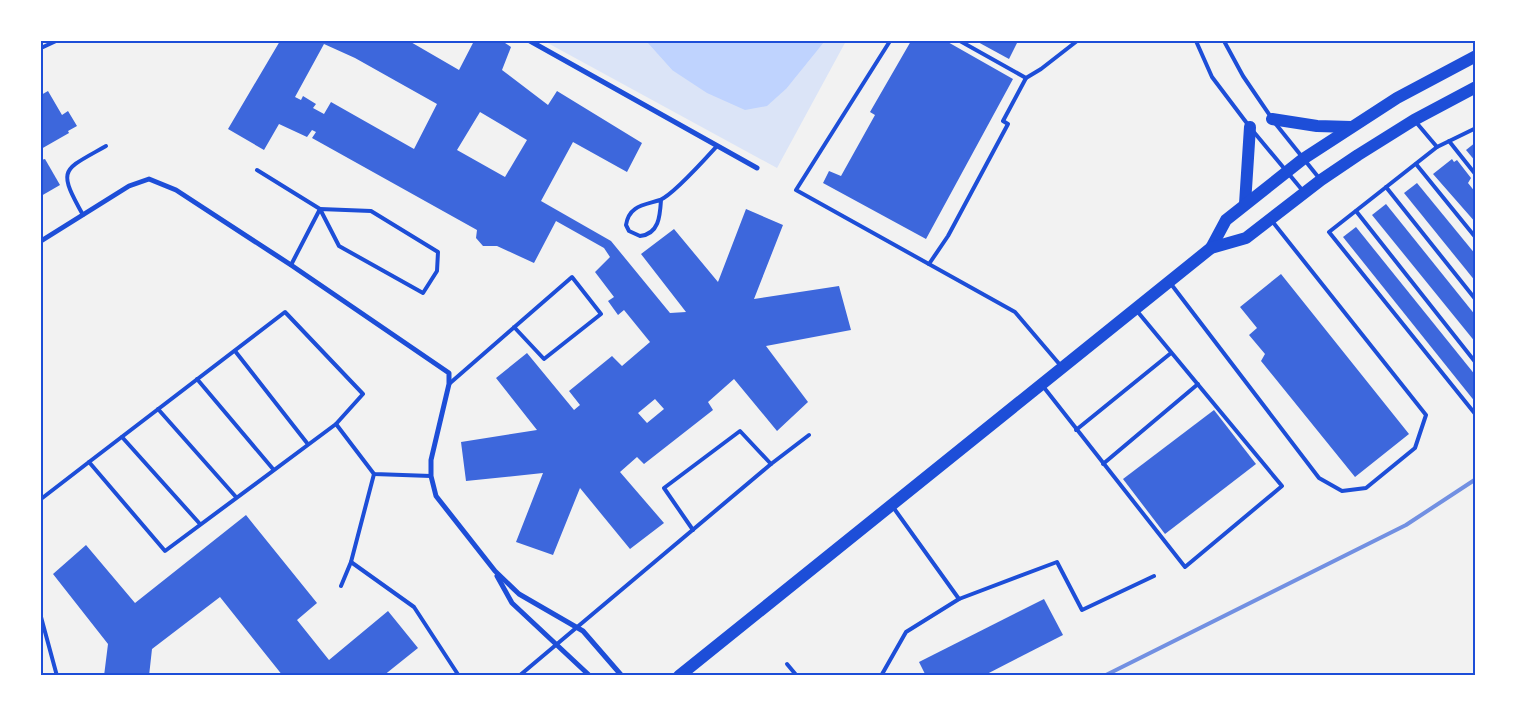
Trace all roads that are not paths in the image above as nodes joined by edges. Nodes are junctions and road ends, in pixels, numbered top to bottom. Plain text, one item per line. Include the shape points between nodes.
1 (56, 41) edge
2 (530, 41) edge
3 (890, 41) edge
4 (960, 41) edge
5 (1078, 41) edge
6 (1196, 41) edge
7 (1224, 41) edge
8 (1072, 42) edge
9 (41, 48) edge
10 (1476, 56) edge
11 (1026, 78) junction
12 (1476, 86) edge
13 (1272, 119) junction
14 (1414, 120) junction
15 (1351, 127) junction
16 (1250, 128) junction
17 (1476, 128) edge
18 (1449, 141) junction
19 (106, 146) dead end
20 (717, 146) junction
21 (1437, 147) junction
22 (1303, 159) junction
23 (1416, 164) junction
24 (757, 168) dead end
25 (257, 170) dead end
26 (1287, 172) junction
27 (1476, 175) edge
28 (1321, 180) junction
29 (1386, 187) junction
30 (1305, 192) junction
31 (661, 200) junction
32 (1245, 204) junction
33 (320, 209) junction
34 (1356, 211) junction
35 (83, 215) junction
36 (1270, 219) junction
37 (1476, 238) edge
38 (41, 241) edge
39 (1211, 248) junction
40 (930, 264) junction
41 (291, 265) junction
42 (1169, 282) junction
43 (1476, 300) edge
44 (1135, 309) junction
45 (514, 327) junction
46 (235, 351) junction
47 (1171, 353) junction
48 (1476, 363) edge
49 (1062, 367) junction
50 (197, 380) junction
51 (1041, 383) junction
52 (449, 384) junction
53 (1198, 384) junction
54 (158, 410) junction
55 (1476, 415) edge
56 (336, 424) junction
57 (1076, 430) junction
58 (809, 435) dead end
59 (122, 437) junction
60 (308, 443) junction
61 (89, 462) junction
62 (771, 464) junction
63 (1103, 464) junction
64 (273, 469) junction
65 (374, 474) junction
66 (431, 476) junction
67 (236, 498) junction
68 (41, 499) edge
69 (892, 505) junction
70 (200, 524) junction
71 (693, 530) junction
72 (351, 562) junction
73 (495, 571) junction
74 (1154, 576) dead end
75 (340, 586) dead end
76 (958, 599) junction
77 (41, 617) edge
78 (577, 628) junction
79 (557, 644) junction
80 (787, 664) dead end
81 (57, 676) edge
82 (459, 676) edge
83 (519, 676) edge
84 (590, 676) edge
85 (622, 676) edge
86 (679, 676) edge
87 (797, 676) edge
88 (881, 676) edge

1 - 9 lane
2 - 20 street
3 - 40 lane via 796,190
4 - 11 lane
5 - 8 lane
6 - 16 lane via 1212,77
7 - 13 lane
8 - 11 lane
10 - 15 main road
11 - 40 lane via 1002,121 1008,124
12 - 14 main road
13 - 15 main road
13 - 22 lane
14 - 21 lane
14 - 28 main road
15 - 22 main road
16 - 26 lane
16 - 32 main road
17 - 18 lane
18 - 21 lane
18 - 27 lane
19 - 35 lane via 70,166 67,173 68,186
20 - 24 street
20 - 31 lane
21 - 23 lane
22 - 26 main road
22 - 28 lane
23 - 29 lane
23 - 37 lane
25 - 33 lane
26 - 30 lane
26 - 32 main road
28 - 30 main road
29 - 34 lane
29 - 43 lane
30 - 36 main road
31 - 31 lane via 637,206 630,212 626,225 629,230 640,236 652,232 659,222
32 - 39 main road via 1226,220
33 - 33 lane via 371,211 438,252 437,270 423,293 339,246
33 - 41 lane
34 - 48 lane
34 - 55 lane via 1329,232
35 - 38 street
35 - 41 street via 129,186 149,179 176,190
36 - 39 main road via 1246,238
36 - 42 lane via 1426,415 1415,448 1366,488 1342,491 1319,478
39 - 42 main road
40 - 49 lane via 1016,312
41 - 52 street via 449,373
42 - 44 main road
44 - 47 lane
44 - 49 main road
45 - 45 lane via 572,277 601,314 544,359
45 - 52 lane
46 - 50 lane
46 - 56 lane via 285,312 363,394
46 - 60 lane
47 - 53 lane
47 - 57 lane
49 - 51 main road
50 - 54 lane
50 - 64 lane
51 - 57 lane
51 - 69 main road
52 - 66 street via 431,460
53 - 63 lane
53 - 63 lane via 1282,486 1185,567
54 - 59 lane
54 - 67 lane
56 - 60 lane
56 - 65 lane
57 - 63 lane
58 - 62 lane
59 - 61 lane
59 - 70 lane
60 - 64 lane
61 - 68 lane
61 - 70 lane via 165,551
62 - 71 lane
62 - 71 lane via 740,431 664,488
64 - 67 lane
65 - 66 lane
65 - 72 lane
66 - 73 street via 436,496
67 - 70 lane
69 - 76 lane
69 - 86 main road
71 - 78 lane
72 - 75 lane
72 - 82 lane via 414,606
73 - 78 street via 519,594
73 - 79 street via 512,603
74 - 76 lane via 1082,610 1057,562
76 - 88 lane via 906,632
77 - 81 lane
78 - 79 lane
78 - 85 street
79 - 83 lane
79 - 84 street
80 - 87 lane

